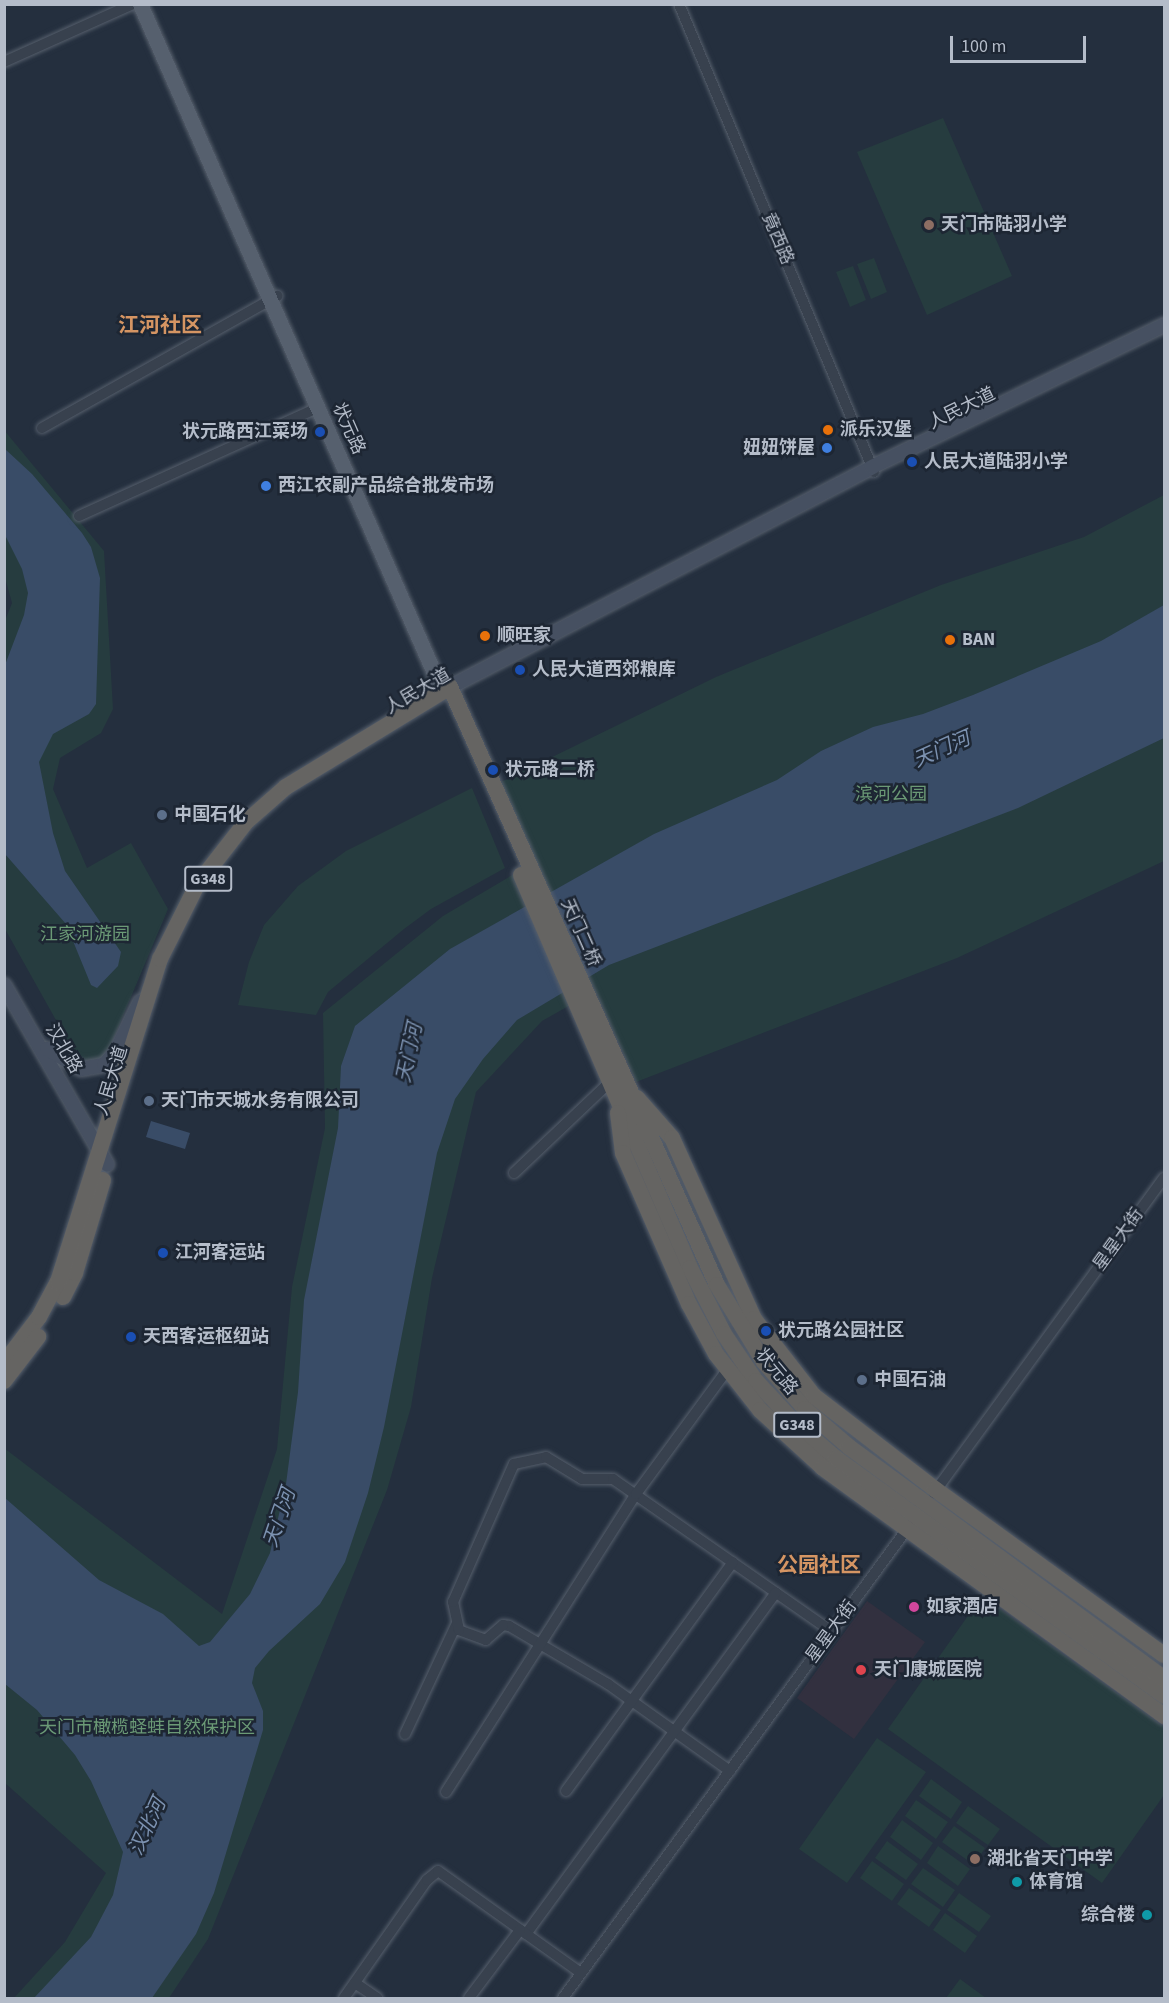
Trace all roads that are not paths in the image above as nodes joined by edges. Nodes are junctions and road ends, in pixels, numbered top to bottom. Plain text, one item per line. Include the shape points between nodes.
1 (133, 4) edge
2 (140, 4) edge
3 (149, 4) edge
4 (679, 4) edge
5 (4, 62) edge
6 (274, 298) junction
7 (1164, 325) edge
8 (1164, 333) edge
9 (317, 408) junction
10 (42, 428) dead end
11 (873, 470) junction
12 (79, 516) dead end
13 (447, 693) junction
14 (523, 867) joint
15 (160, 959) junction
16 (4, 985) edge
17 (591, 1021) joint
18 (40, 1044) junction
19 (618, 1090) junction
20 (103, 1157) junction
21 (514, 1173) dead end
22 (1164, 1178) edge
23 (4, 1363) edge
24 (727, 1370) junction
25 (4, 1382) edge
26 (806, 1398) junction
27 (775, 1426) junction
28 (805, 1432) junction
29 (866, 1438) junction
30 (866, 1460) junction
31 (636, 1494) junction
32 (921, 1510) junction
33 (733, 1562) junction
34 (776, 1593) junction
35 (456, 1625) junction
36 (832, 1632) junction
37 (540, 1644) junction
38 (1164, 1655) edge
39 (1161, 1681) edge
40 (631, 1701) junction
41 (1164, 1716) edge
42 (674, 1732) junction
43 (405, 1734) dead end
44 (730, 1771) junction
45 (566, 1791) dead end
46 (446, 1792) dead end
47 (523, 1932) junction
48 (581, 1973) junction
49 (355, 1983) junction
50 (344, 1998) edge
51 (377, 1998) edge
52 (470, 1998) edge
53 (563, 1998) edge

1 - 5 street
2 - 6 main road, 状元路
3 - 6 main road, 状元路
4 - 11 street, 竟西路
6 - 9 main road, 状元路
6 - 10 street
6 - 13 main road, 状元路
7 - 11 main road, 人民大道
8 - 11 main road, 人民大道
9 - 12 street
9 - 13 main road, 状元路
11 - 13 main road, 人民大道
13 - 14 highway, 状元路 / G348
13 - 15 highway, 人民大道 / G348 via 313,768 252,816 197,885
13 - 20 highway, 人民大道 / G348 via 290,790 252,822 217,864 188,914 176,944
14 - 17 highway, 天门二桥 / G348
15 - 18 main road via 122,1040 104,1065 81,1069 60,1060
15 - 20 highway, 人民大道 / G348
16 - 18 main road, 汉北路
17 - 19 highway, 状元路 / G348
18 - 20 main road, 汉北路
19 - 21 street
19 - 24 highway via 626,1159 689,1304
19 - 26 highway, 状元路 / G348 via 733,1314 764,1362
19 - 28 highway, 状元路 / G348 via 690,1268 724,1334 756,1381
20 - 23 highway, 人民大道 / G348 via 58,1282 39,1317
20 - 25 highway, 人民大道 / G348 via 75,1273 47,1325
22 - 32 street, 星星大街
24 - 27 highway
24 - 31 street
26 - 29 highway
26 - 30 highway, 状元路 / G348
27 - 28 highway
27 - 32 highway via 823,1468
28 - 32 highway, 状元路 / G348
29 - 30 highway
29 - 32 highway
30 - 32 highway, 状元路 / G348
31 - 33 street
31 - 35 street via 607,1477 582,1479 546,1457 514,1464 453,1602
31 - 37 street
32 - 36 street, 星星大街
32 - 38 highway
32 - 39 highway, 状元路 / G348
32 - 41 highway
33 - 34 street
33 - 40 street
34 - 36 street
34 - 42 street
35 - 37 street via 468,1636 486,1640 503,1625 509,1626
35 - 43 street
36 - 44 street, 星星大街
37 - 40 street
37 - 46 street
40 - 42 street
40 - 45 street
42 - 44 street
42 - 47 street
44 - 48 street, 星星大街
47 - 48 street
47 - 49 street via 438,1871 427,1880
47 - 52 street
48 - 53 street, 星星大街
49 - 50 street
49 - 51 street

